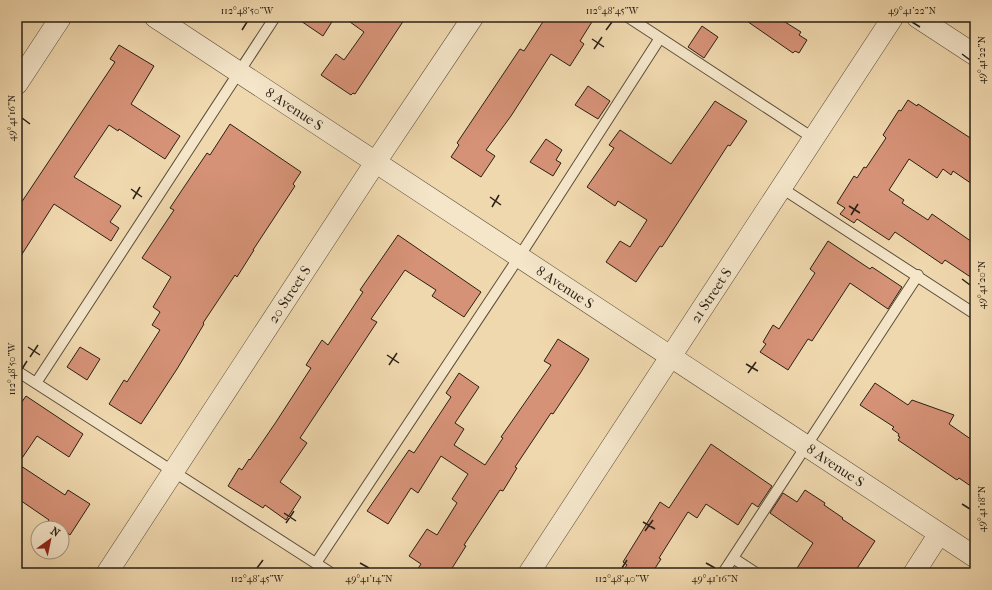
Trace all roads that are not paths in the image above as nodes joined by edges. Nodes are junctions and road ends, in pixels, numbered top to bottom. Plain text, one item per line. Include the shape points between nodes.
1 (61, 17) edge
2 (155, 17) edge
3 (275, 17) edge
4 (474, 17) edge
5 (628, 17) edge
6 (893, 17) edge
7 (917, 17) edge
8 (660, 38) junction
9 (975, 55) edge
10 (239, 72) junction
11 (17, 84) edge
12 (813, 138) junction
13 (375, 163) junction
14 (780, 187) junction
15 (518, 257) junction
16 (918, 275) junction
17 (975, 314) edge
18 (670, 356) junction
19 (17, 371) edge
20 (36, 383) junction
21 (805, 446) junction
22 (173, 472) junction
23 (939, 534) junction
24 (975, 557) edge
25 (733, 558) junction
26 (316, 563) junction
27 (107, 573) edge
28 (331, 573) edge
29 (529, 573) edge
30 (723, 573) edge
31 (756, 573) edge
32 (914, 573) edge

1 - 11 street
2 - 10 street, 8 Avenue S
3 - 10 lane
4 - 13 street, 20 Street S
5 - 8 lane
6 - 12 street, 21 Street S
7 - 9 street
8 - 12 lane
8 - 15 lane
10 - 13 street, 8 Avenue S
10 - 20 lane
12 - 14 street, 21 Street S
13 - 15 street, 8 Avenue S
13 - 22 street, 20 Street S
14 - 16 lane
14 - 18 street, 21 Street S
15 - 18 street, 8 Avenue S
15 - 26 lane
16 - 17 lane
16 - 21 lane
18 - 21 street, 8 Avenue S
18 - 29 street, 21 Street S
19 - 20 lane
20 - 22 lane
21 - 23 street, 8 Avenue S
21 - 25 lane
22 - 26 lane
22 - 27 street, 20 Street S
23 - 24 street, 8 Avenue S
23 - 32 street
25 - 30 lane
25 - 31 lane
26 - 28 lane

